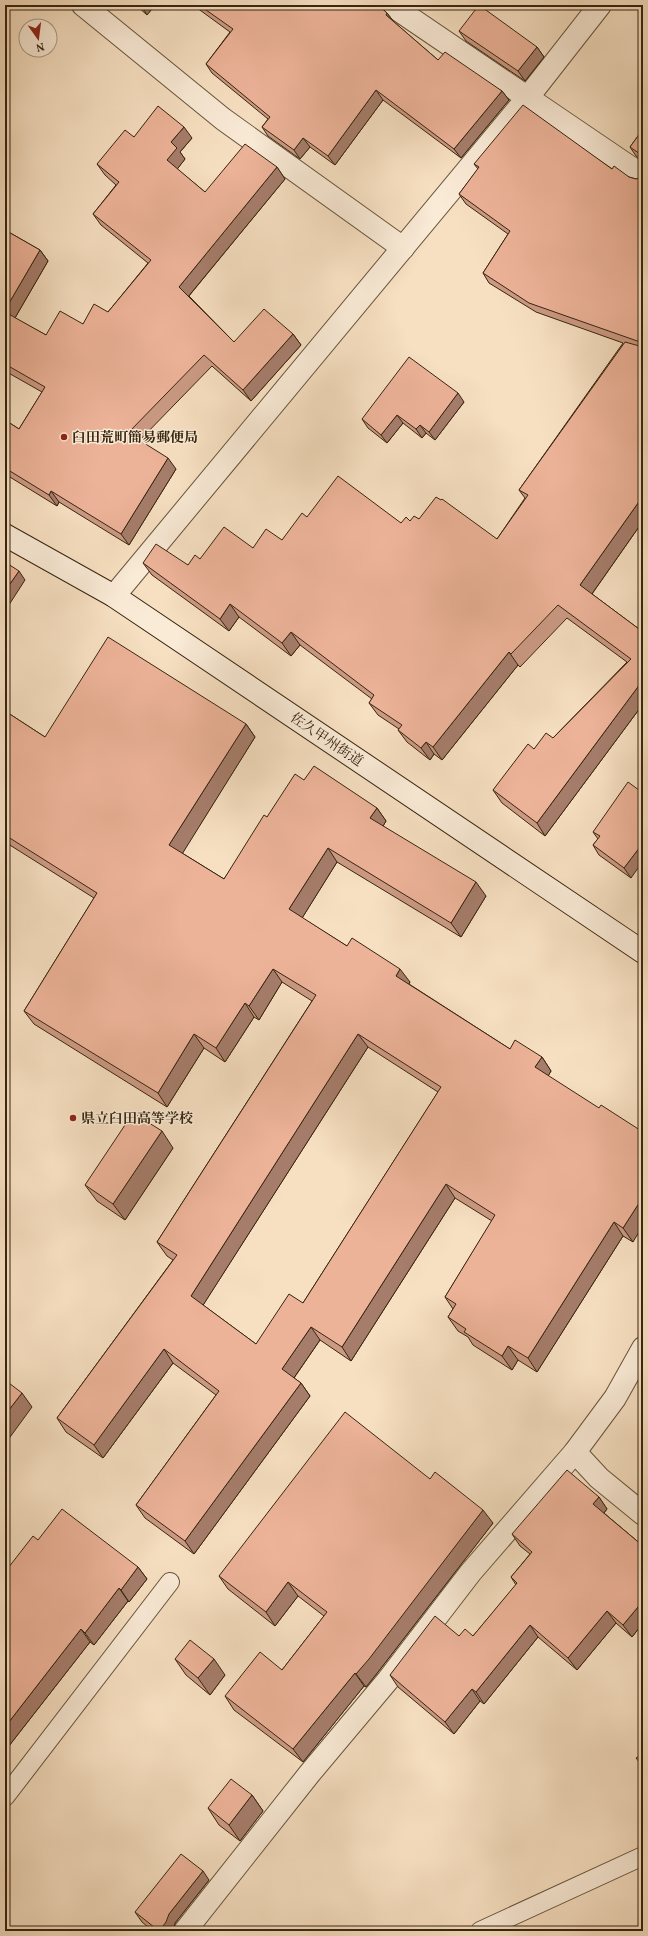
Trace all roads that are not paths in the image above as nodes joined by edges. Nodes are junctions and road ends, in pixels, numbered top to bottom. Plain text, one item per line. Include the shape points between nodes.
1 (83, 5) edge
2 (391, 5) edge
3 (600, 5) edge
4 (528, 97) junction
5 (643, 176) edge
6 (403, 248) junction
7 (5, 535) edge
8 (114, 596) junction
9 (643, 952) edge
10 (643, 1348) edge
11 (575, 1452) junction
12 (643, 1514) edge
13 (170, 1582) dead end
14 (5, 1797) edge
15 (643, 1856) edge
16 (185, 1931) edge
17 (480, 1931) edge

1 - 6 street via 223,119
2 - 4 street
3 - 4 street
4 - 5 street
4 - 6 street
6 - 8 street
7 - 8 street, 佐久甲州街道
8 - 9 street, 佐久甲州街道
10 - 11 street via 616,1398
11 - 12 street via 599,1478
11 - 16 street via 471,1572 388,1680 310,1773
13 - 14 lane
15 - 17 lane

